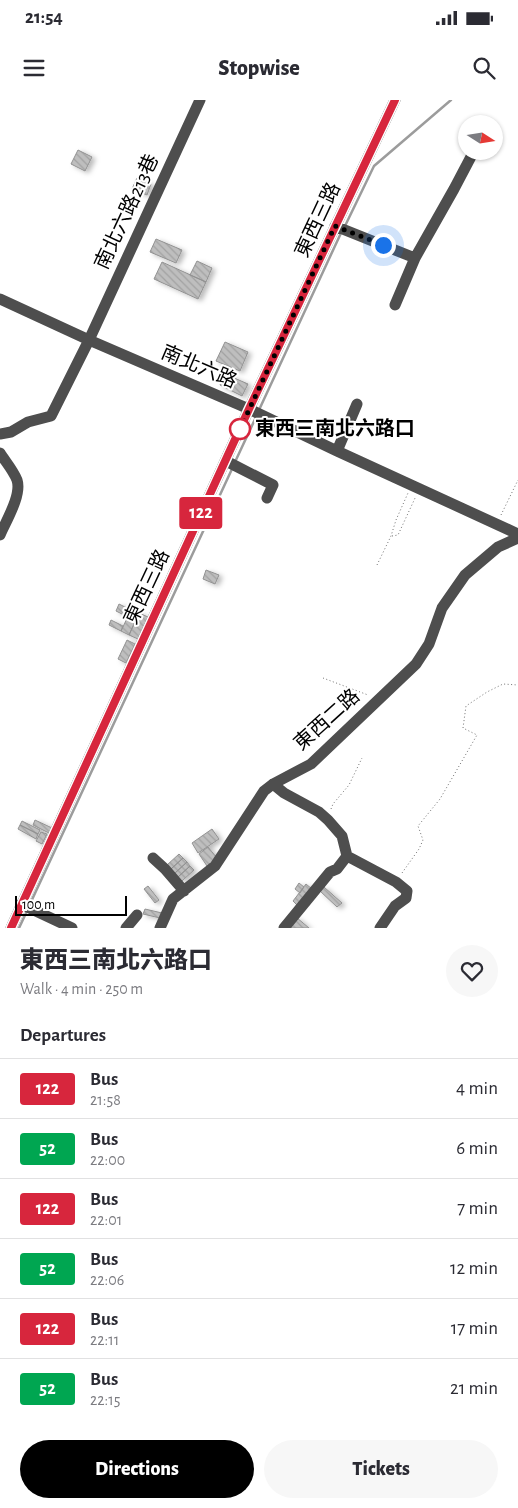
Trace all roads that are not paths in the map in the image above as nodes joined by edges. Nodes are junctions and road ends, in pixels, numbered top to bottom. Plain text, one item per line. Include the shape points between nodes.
1 (200, 100) edge
2 (395, 100) edge
3 (469, 160) edge
4 (335, 226) junction
5 (415, 258) junction
6 (0, 299) edge
7 (396, 305) dead end
8 (89, 340) junction
9 (357, 404) dead end
10 (249, 409) junction
11 (0, 434) edge
12 (337, 452) junction
13 (0, 453) edge
14 (226, 461) junction
15 (266, 498) dead end
16 (0, 535) edge
17 (518, 536) edge
18 (274, 784) junction
19 (347, 856) junction
20 (153, 858) dead end
21 (184, 891) junction
22 (21, 904) junction
23 (137, 915) dead end
24 (11, 928) edge
25 (72, 928) edge
26 (126, 928) edge
27 (160, 928) edge
28 (284, 928) edge
29 (380, 928) edge

1 - 8 street, 南北六路213巷
2 - 4 street, 東西三路
3 - 5 street
4 - 5 street
4 - 10 street, 東西三路
5 - 7 street
6 - 8 street, 南北六路
8 - 10 street, 南北六路
8 - 11 street, 南北六路213巷 via 51,416
9 - 12 street
10 - 12 street, 南北六路
10 - 14 street, 東西三路
12 - 17 street, 南北六路
13 - 16 street via 17,480 18,488
14 - 15 street via 273,485
14 - 22 street, 東西三路
17 - 18 street, 東西二路 via 498,547 465,575 442,608 416,664 310,764
18 - 19 street via 328,820 342,836
18 - 21 street, 東西二路 via 264,791 215,866
19 - 28 street
19 - 29 street via 407,891 406,898 395,906
20 - 21 street via 168,864
21 - 27 street, 東西二路 via 173,900
22 - 24 street, 東西三路
22 - 25 street
23 - 26 street

